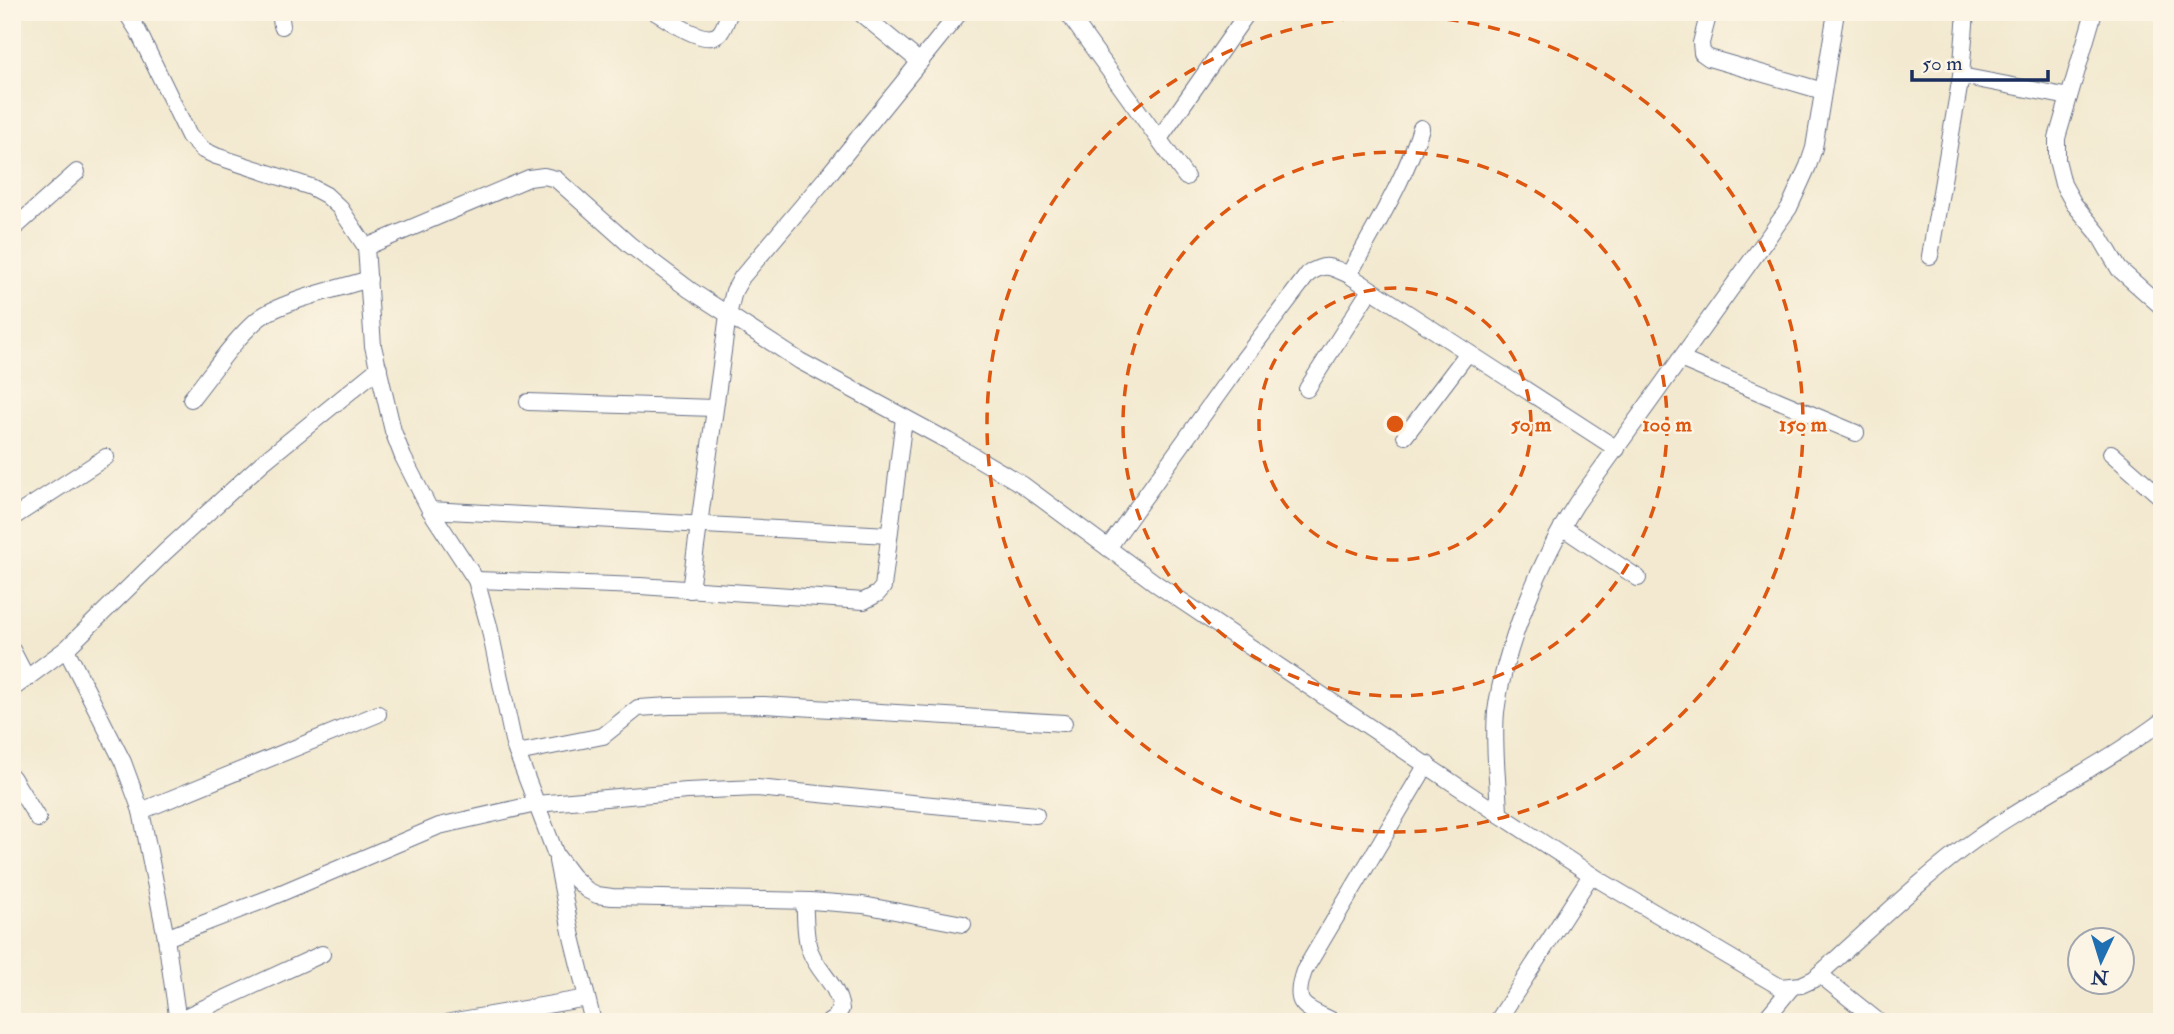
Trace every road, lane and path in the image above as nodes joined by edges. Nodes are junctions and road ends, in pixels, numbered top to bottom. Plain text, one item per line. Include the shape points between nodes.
1 (126, 12) edge
2 (655, 12) edge
3 (730, 12) edge
4 (859, 12) edge
5 (960, 12) edge
6 (1067, 12) edge
7 (1248, 12) edge
8 (1709, 12) edge
9 (1836, 12) edge
10 (1966, 12) edge
11 (2094, 12) edge
12 (920, 62) junction
13 (1961, 76) junction
14 (1823, 91) junction
15 (2069, 97) junction
16 (1421, 128) dead end
17 (1159, 139) junction
18 (77, 172) dead end
19 (1186, 177) dead end
20 (12, 230) edge
21 (366, 247) junction
22 (1930, 256) dead end
23 (1349, 275) junction
24 (369, 279) junction
25 (1370, 290) junction
26 (2162, 307) edge
27 (727, 314) junction
28 (1466, 354) junction
29 (1680, 359) junction
30 (379, 368) junction
31 (1307, 389) dead end
32 (191, 399) dead end
33 (528, 402) dead end
34 (714, 408) junction
35 (904, 418) junction
36 (1856, 433) dead end
37 (1405, 436) dead end
38 (1617, 449) junction
39 (2111, 453) dead end
40 (106, 457) dead end
41 (2162, 498) edge
42 (430, 510) junction
43 (12, 518) edge
44 (697, 526) junction
45 (1562, 527) junction
46 (889, 536) junction
47 (1108, 548) junction
48 (1638, 578) dead end
49 (475, 580) junction
50 (690, 590) junction
51 (66, 649) junction
52 (12, 650) edge
53 (27, 679) junction
54 (12, 689) edge
55 (377, 714) dead end
56 (2162, 721) edge
57 (1064, 723) dead end
58 (517, 753) junction
59 (1427, 764) junction
60 (12, 777) edge
61 (18, 800) edge
62 (536, 804) junction
63 (141, 811) junction
64 (1499, 814) junction
65 (1036, 815) dead end
66 (38, 819) dead end
67 (556, 855) junction
68 (1591, 874) junction
69 (804, 901) junction
70 (962, 924) dead end
71 (166, 938) junction
72 (321, 954) dead end
73 (1819, 974) junction
74 (1791, 988) junction
75 (587, 998) junction
76 (178, 1021) edge
77 (835, 1021) edge
78 (450, 1022) edge
79 (593, 1022) edge
80 (1335, 1022) edge
81 (1497, 1022) edge
82 (1763, 1022) edge
83 (1878, 1022) edge

1 - 21 street via 189,136 203,150 326,195
2 - 3 street via 712,38 720,33
4 - 12 street
5 - 12 street
6 - 17 street
7 - 17 street
8 - 14 street via 1701,43 1702,52 1710,58
9 - 14 street
10 - 13 street
11 - 15 street
12 - 27 street via 742,277
13 - 15 street
13 - 22 street
14 - 29 street via 1814,148 1788,208
15 - 26 street via 2057,138 2063,184 2119,269
16 - 23 street
17 - 19 street
18 - 20 street
21 - 24 street
21 - 27 street via 529,178 544,176 564,185 630,245
23 - 25 street
23 - 47 street via 1320,266 1308,274
24 - 30 street via 373,346
24 - 32 street via 278,307 258,318
25 - 28 street
25 - 31 street
27 - 34 street
27 - 35 street via 800,361
28 - 37 street
28 - 38 street
29 - 36 street
29 - 38 street
30 - 42 street via 393,431
30 - 51 street via 262,463
33 - 34 street
34 - 44 street
35 - 46 street
35 - 47 street via 1023,485
38 - 45 street
39 - 41 street
40 - 43 street
42 - 44 street
42 - 49 street
44 - 46 street
44 - 50 street
45 - 48 street
45 - 64 street via 1516,631 1499,695
46 - 50 street via 883,587 864,601
47 - 59 street
49 - 50 street
49 - 58 street
51 - 53 street
51 - 63 street via 124,762
52 - 53 street
53 - 54 street
55 - 63 street
56 - 73 street via 1977,838
57 - 58 street via 764,705 670,706 638,708 603,736
58 - 62 street
59 - 64 street
59 - 80 street via 1297,990 1307,1008
60 - 61 street
61 - 66 street
62 - 65 street via 757,788
62 - 67 street
62 - 71 street via 439,826
63 - 71 street
64 - 68 street
67 - 69 street via 587,891 597,895
67 - 75 street
68 - 74 street via 1780,987
68 - 81 street
69 - 70 street via 863,905
69 - 77 street via 808,947 839,994 841,1009
71 - 76 street
72 - 76 street
73 - 74 street
73 - 83 street
74 - 82 street
75 - 78 street
75 - 79 street

